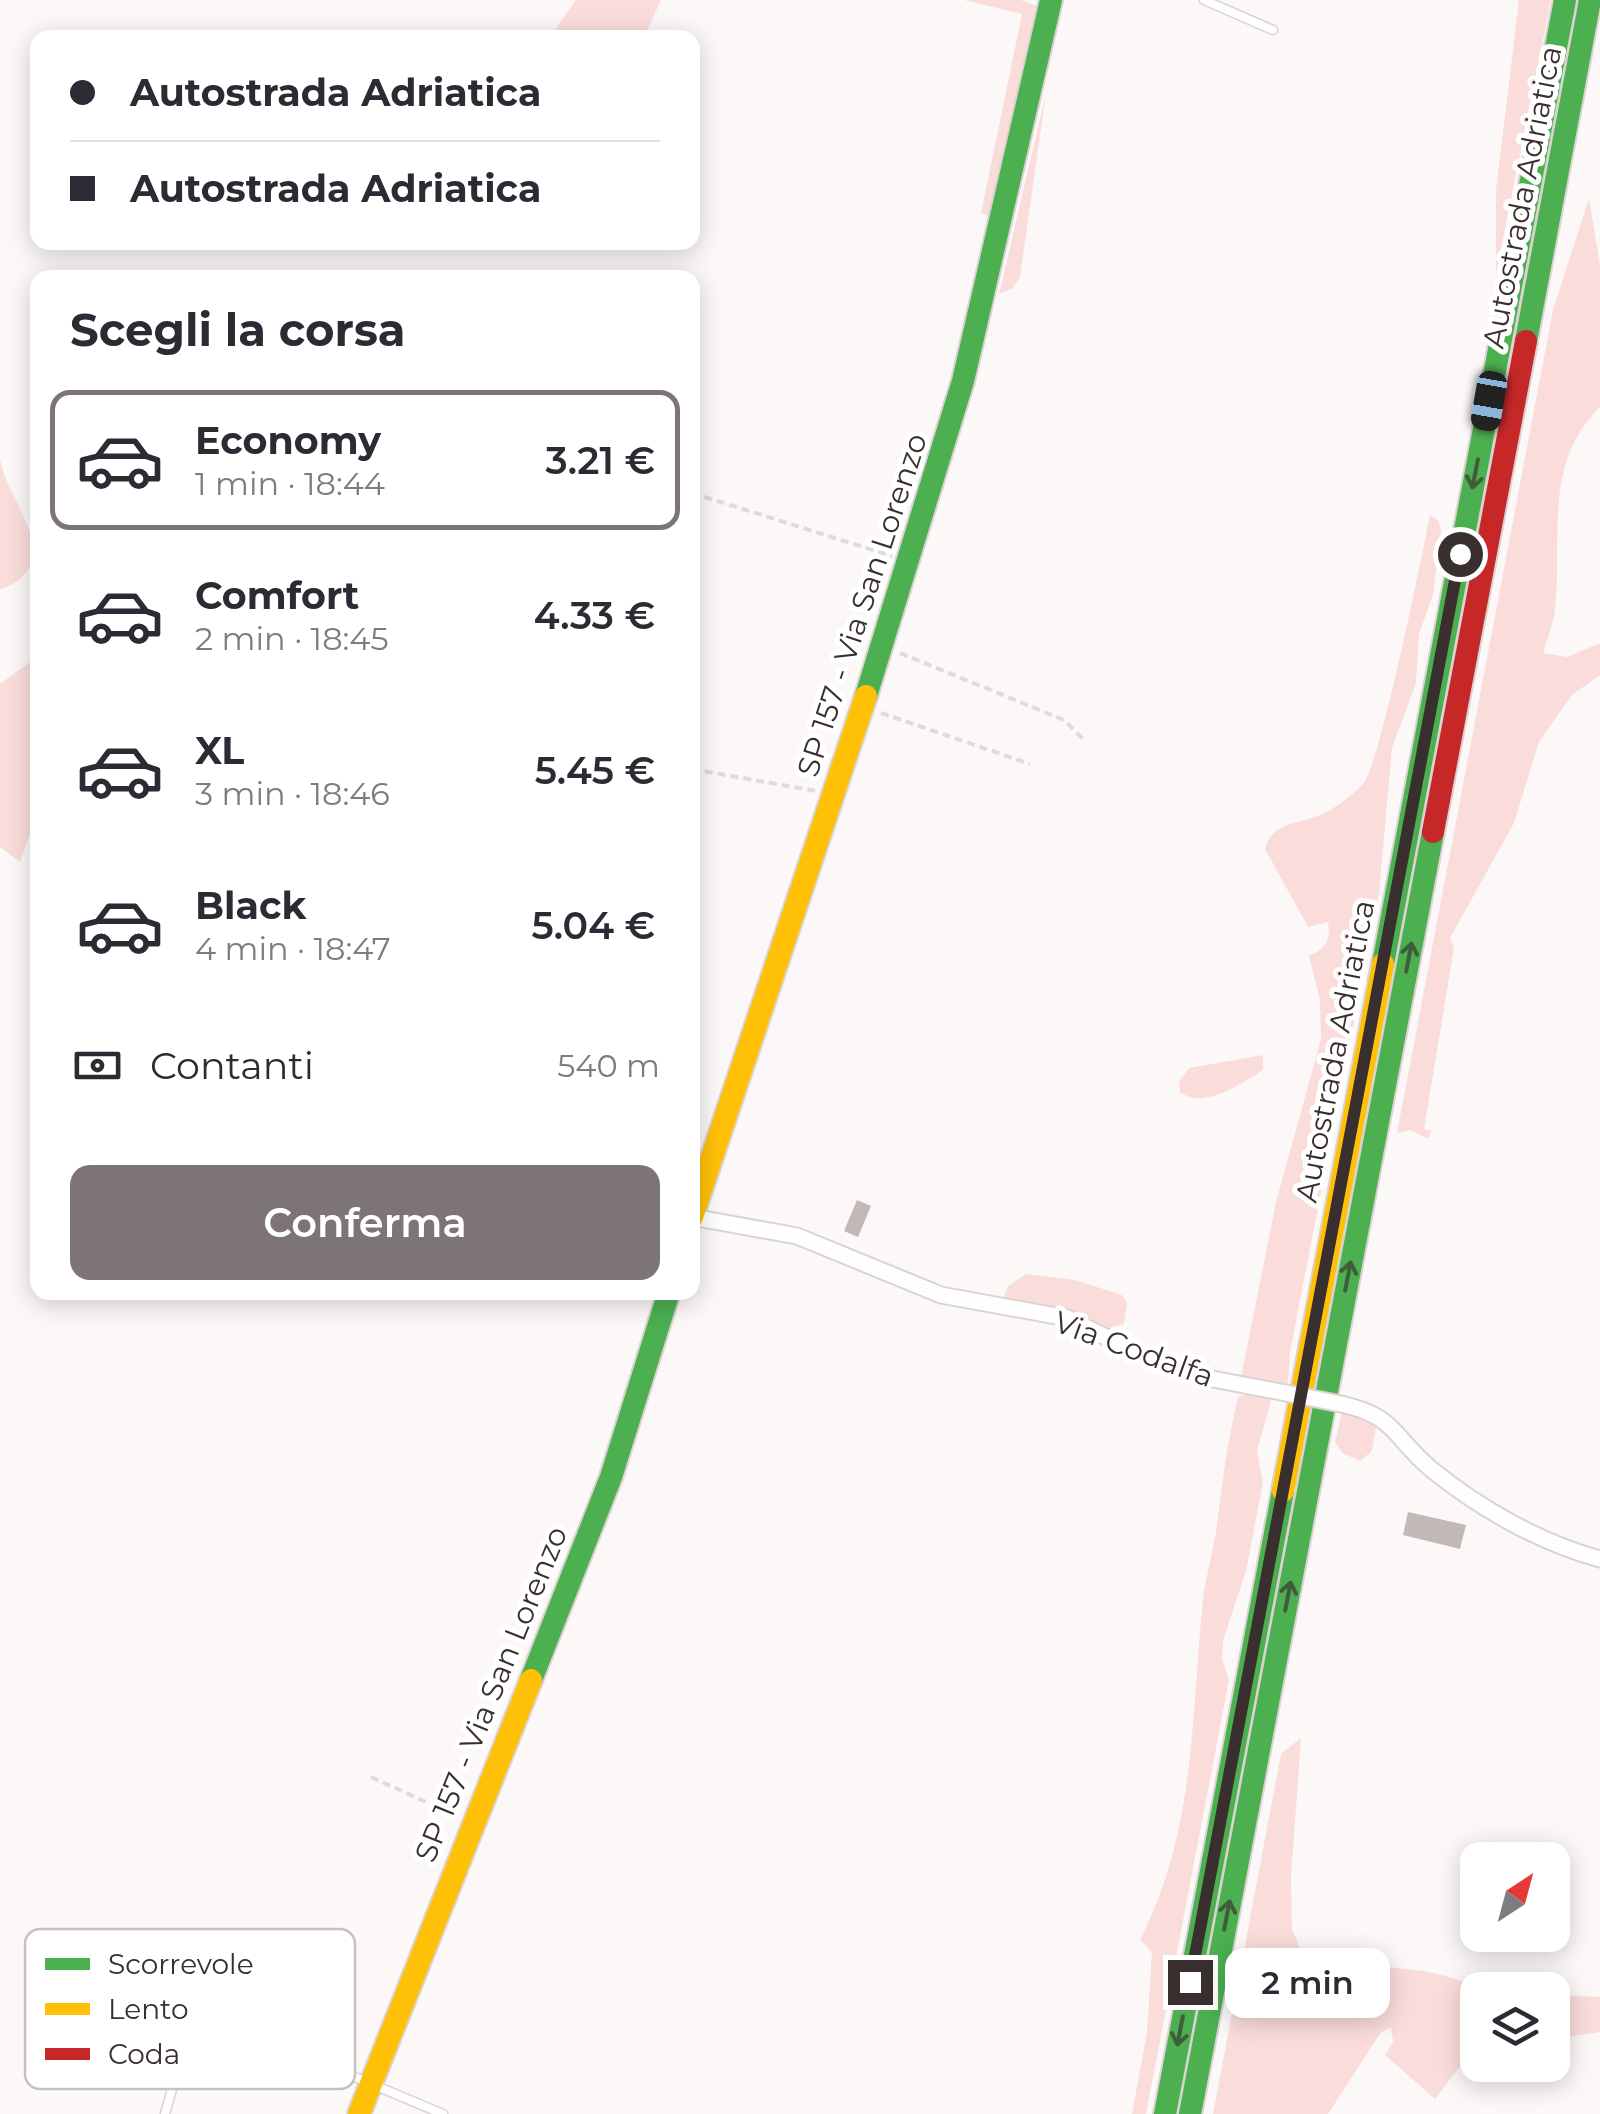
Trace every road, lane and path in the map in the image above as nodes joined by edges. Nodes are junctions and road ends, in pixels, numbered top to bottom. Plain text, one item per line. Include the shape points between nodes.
1 (1204, 0) edge
2 (1565, 0) edge
3 (1590, 0) edge
4 (1047, 1) edge
5 (1273, 30) dead end
6 (700, 496) edge
7 (911, 562) junction
8 (883, 647) junction
9 (862, 707) junction
10 (1084, 740) dead end
11 (1030, 764) dead end
12 (700, 770) edge
13 (833, 794) junction
14 (700, 1193) edge
15 (700, 1218) edge
16 (666, 1300) edge
17 (1600, 1559) edge
18 (370, 1778) dead end
19 (471, 1822) junction
20 (355, 2075) edge
21 (372, 2082) junction
22 (171, 2089) edge
23 (164, 2114) edge
24 (360, 2114) edge
25 (443, 2114) edge
26 (1165, 2114) edge
27 (1190, 2114) edge

1 - 5 lane
2 -> 26 main road, Autostrada Adriatica
27 -> 3 main road, Autostrada Adriatica
4 - 7 main road, SP 157 - Via San Lorenzo via 963,381
6 - 7 path
7 - 8 main road, SP 157 - Via San Lorenzo
8 - 9 main road, SP 157 - Via San Lorenzo
8 - 10 path via 1064,720
9 - 11 path
9 - 13 main road, SP 157 - Via San Lorenzo
12 - 13 path
13 - 14 main road, SP 157 - Via San Lorenzo
15 - 17 street, Via Codalfa, bridge via 797,1236 940,1295 1067,1318 1202,1377 1380,1415 1432,1469 1528,1532
16 - 19 main road, SP 157 - Via San Lorenzo via 611,1477
18 - 19 path
19 - 21 main road, SP 157 - Via San Lorenzo
20 - 21 lane
21 - 24 main road, SP 157 - Via San Lorenzo
21 - 25 lane
22 - 23 lane

